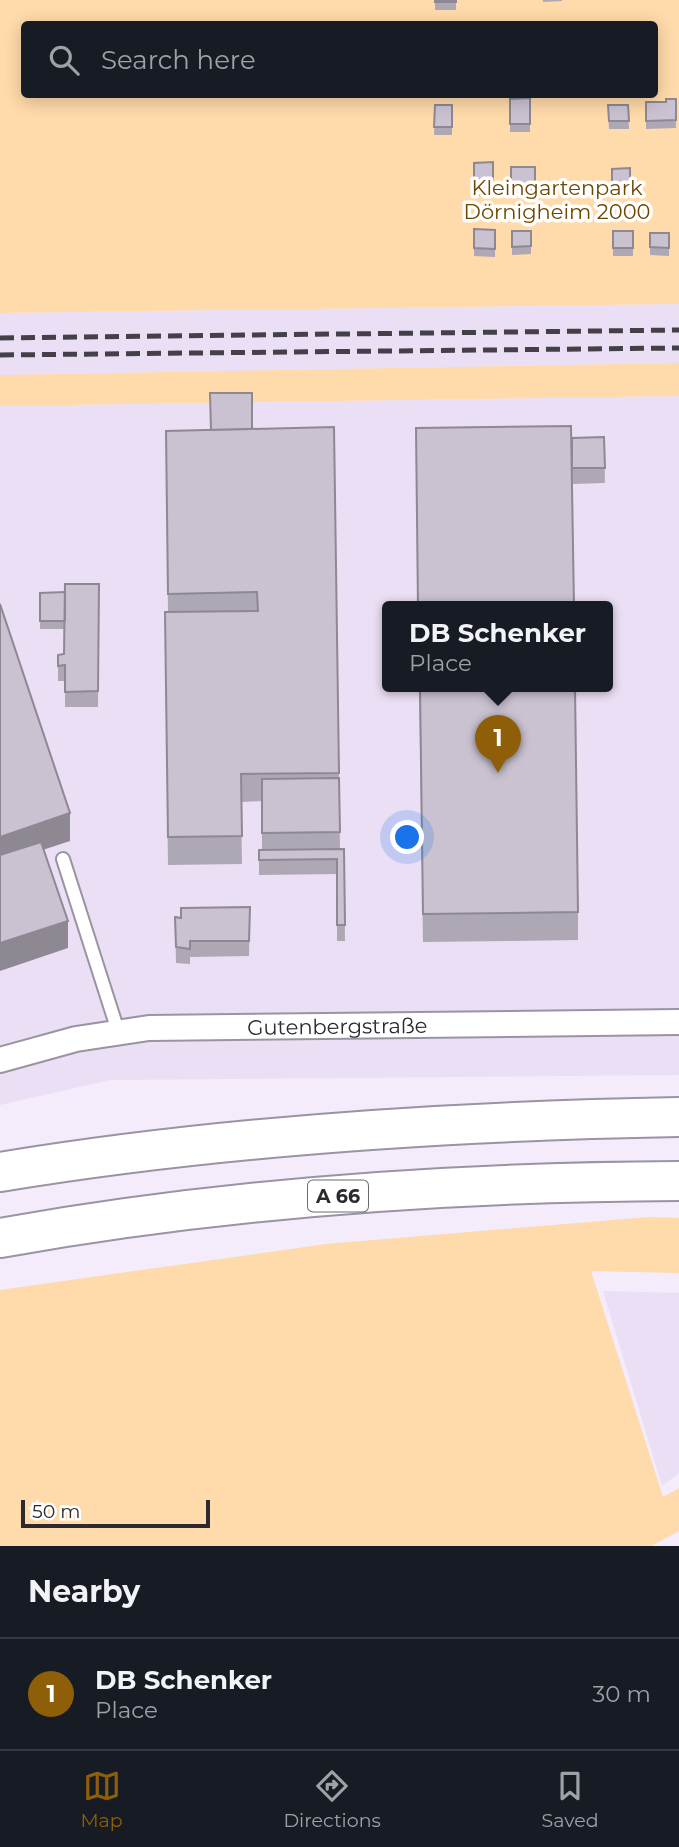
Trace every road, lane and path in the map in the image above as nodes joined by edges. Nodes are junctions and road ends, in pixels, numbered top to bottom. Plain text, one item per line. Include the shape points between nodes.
1 (63, 859) dead end
2 (679, 1022) edge
3 (118, 1031) junction
4 (0, 1060) edge
5 (679, 1117) edge
6 (0, 1172) edge
7 (679, 1181) edge
8 (0, 1238) edge

1 - 3 lane
2 - 3 street, Gutenbergstraße
3 - 4 street, Gutenbergstraße
5 - 6 highway via 546,1119 316,1134
7 - 8 highway, A 66 via 572,1181 330,1196

